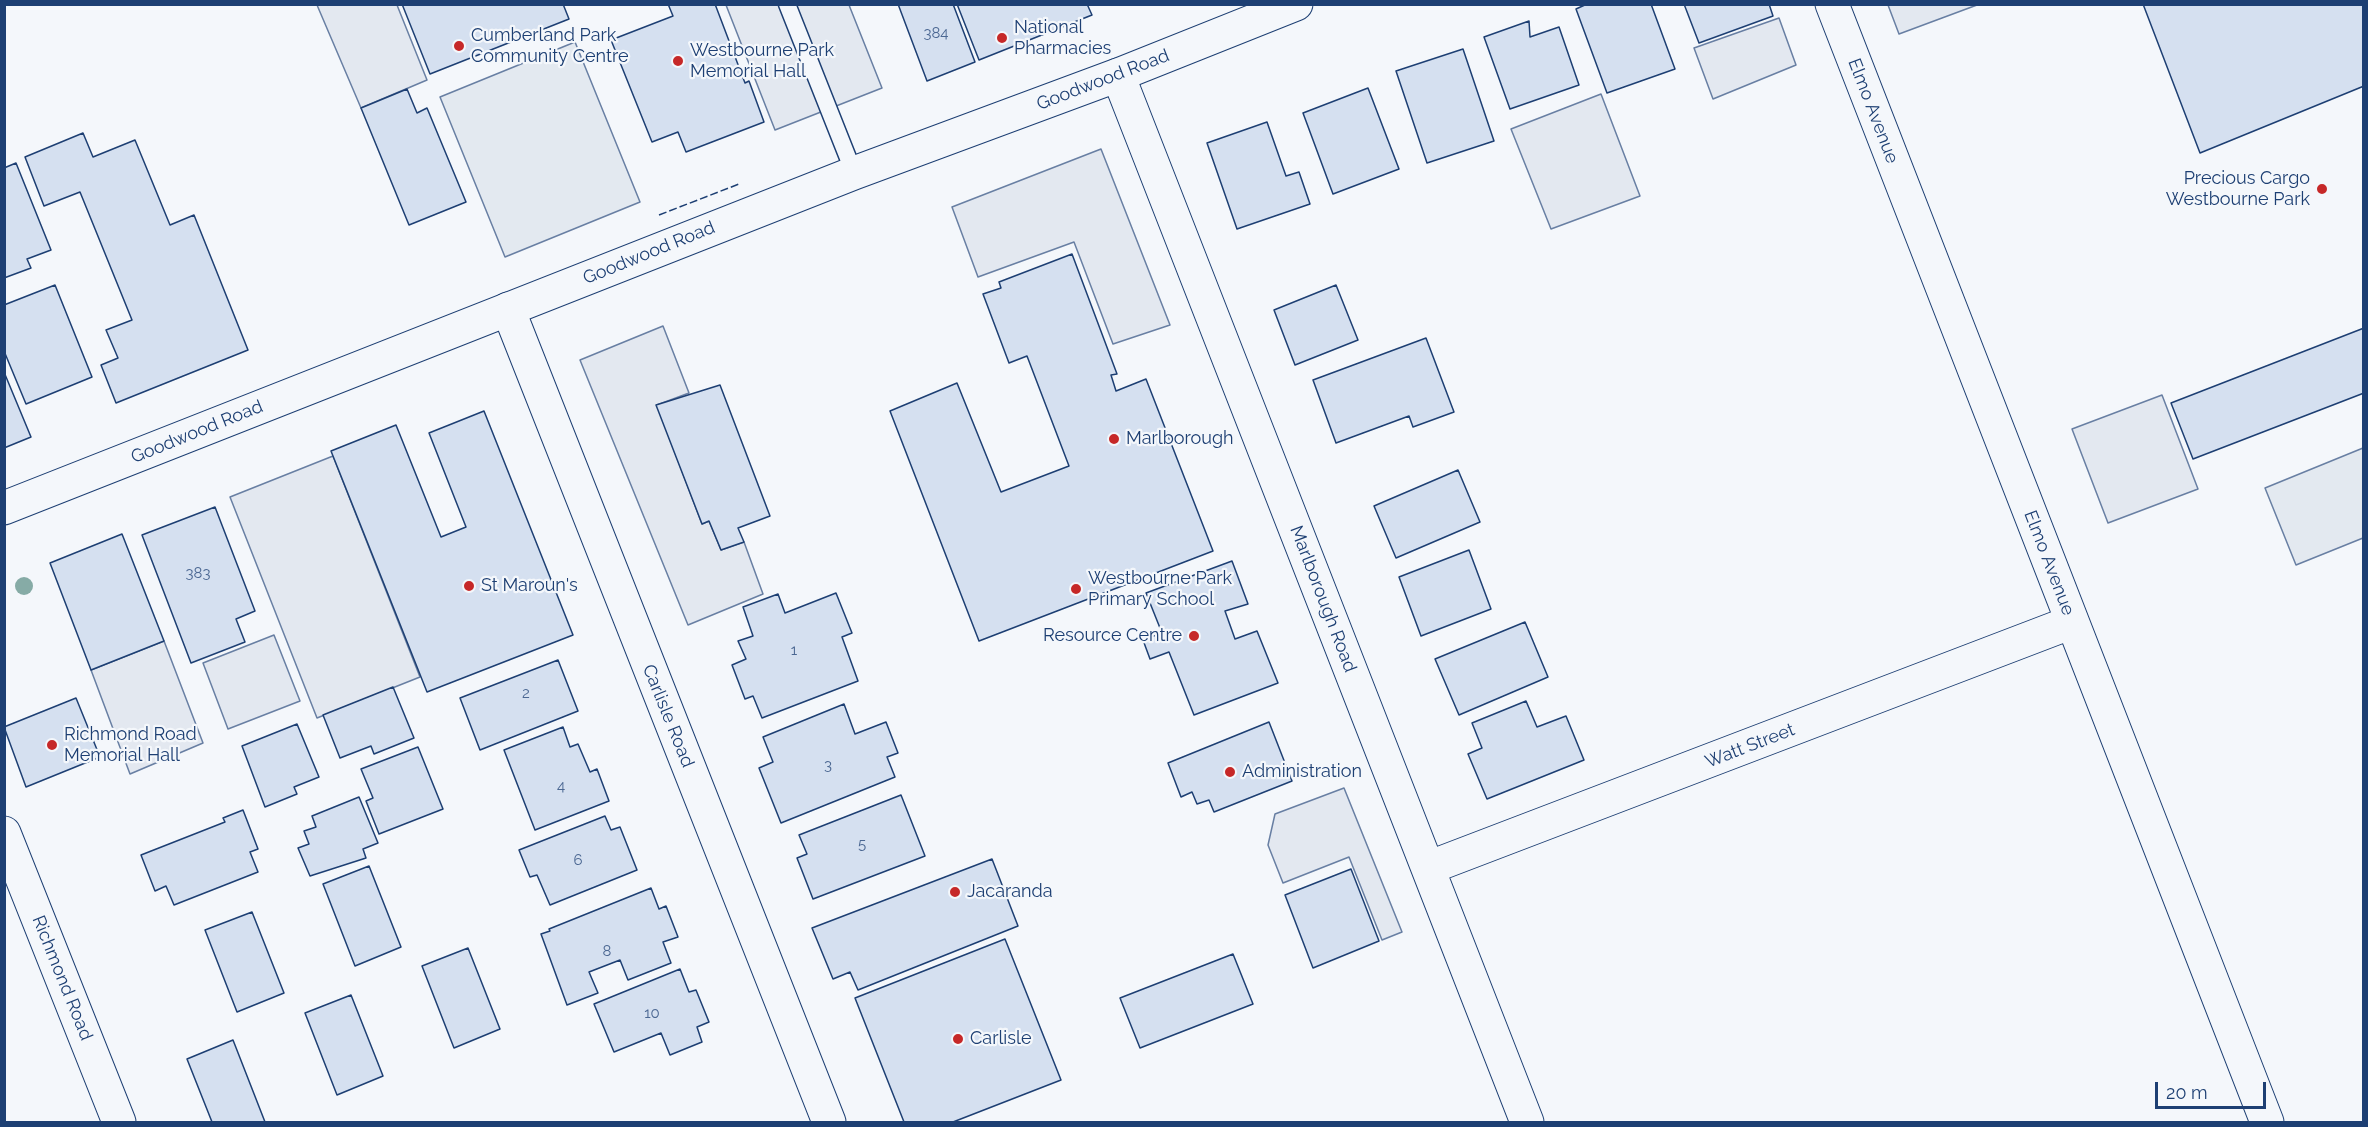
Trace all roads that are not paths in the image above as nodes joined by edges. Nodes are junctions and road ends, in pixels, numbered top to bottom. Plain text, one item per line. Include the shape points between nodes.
1 (787, 4) edge
2 (1832, 4) edge
3 (1275, 8) edge
4 (1118, 75) junction
5 (854, 173) junction
6 (508, 309) junction
7 (4, 508) edge
8 (2072, 622) junction
9 (4, 833) edge
10 (1428, 868) junction
11 (119, 1122) edge
12 (829, 1122) edge
13 (1527, 1122) edge
14 (2267, 1122) edge

1 - 5 lane
2 - 8 street, Elmo Avenue
3 - 4 street, Goodwood Road
4 - 5 street, Goodwood Road
4 - 10 street, Marlborough Road
5 - 6 street, Goodwood Road
6 - 7 street, Goodwood Road
6 - 12 street, Carlisle Road
8 - 10 street, Watt Street
8 - 14 street, Elmo Avenue
9 - 11 street, Richmond Road
10 - 13 street, Marlborough Road

